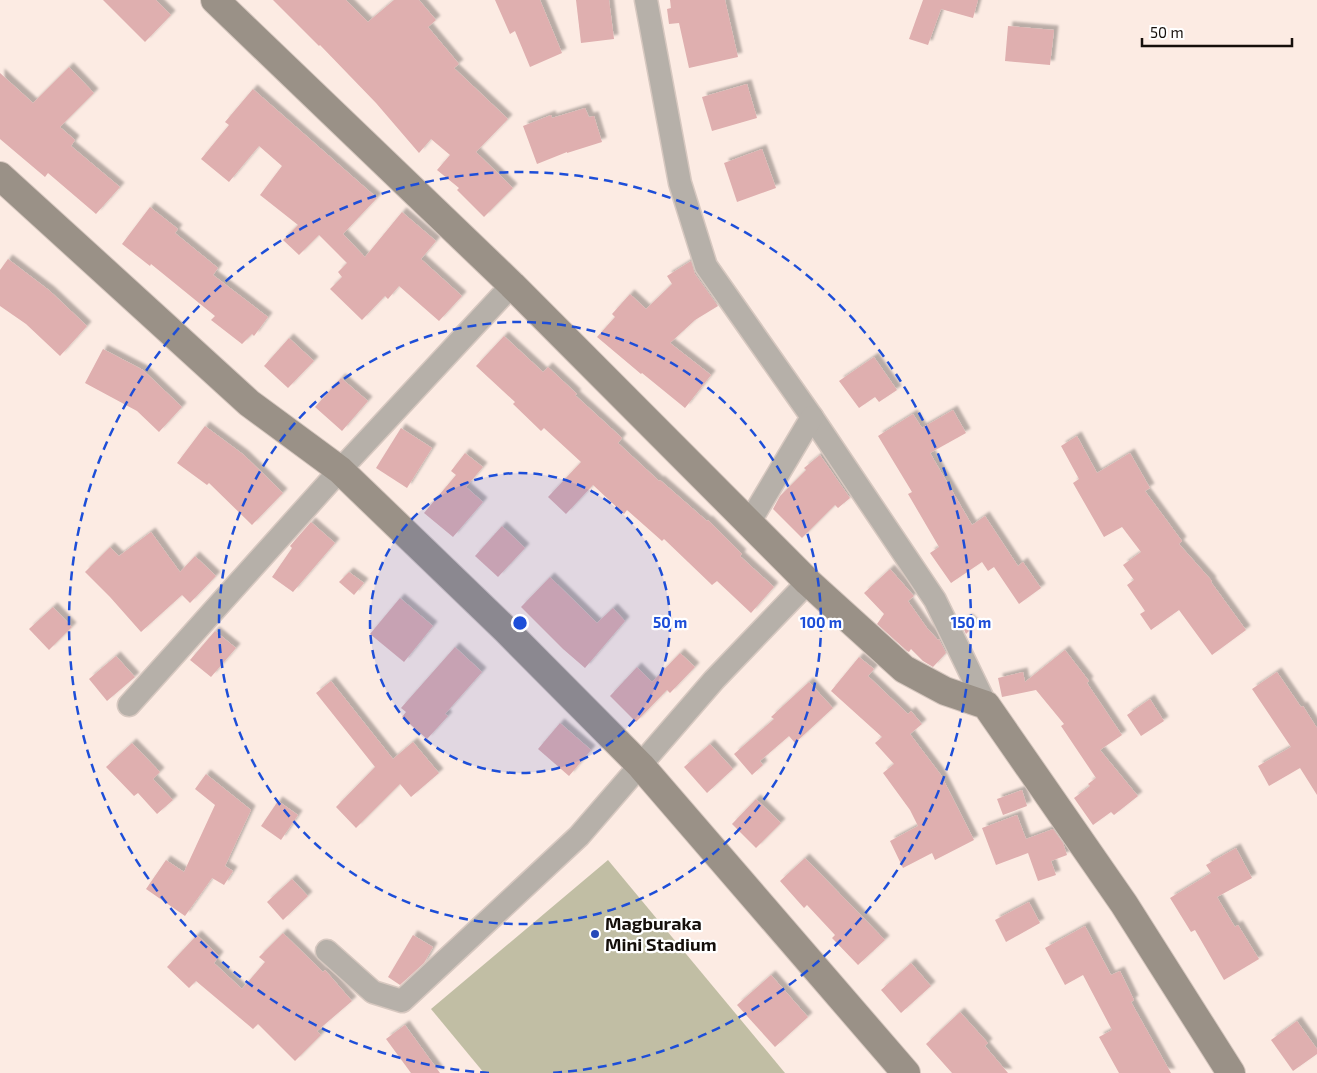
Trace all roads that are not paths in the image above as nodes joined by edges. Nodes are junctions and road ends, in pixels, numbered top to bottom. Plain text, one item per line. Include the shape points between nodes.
1 (215, 0) edge
2 (646, 0) edge
3 (0, 176) edge
4 (512, 285) junction
5 (812, 417) junction
6 (340, 470) junction
7 (749, 523) junction
8 (808, 582) junction
9 (129, 705) dead end
10 (986, 705) junction
11 (640, 766) junction
12 (327, 951) dead end
13 (906, 1073) edge
14 (1231, 1073) edge

1 - 4 street
2 - 5 street via 680,183 706,266
3 - 6 street via 249,403
4 - 6 street
4 - 7 street
5 - 7 street
5 - 10 street via 935,600
6 - 9 street
6 - 11 street via 506,630
7 - 8 street
8 - 10 street via 904,669 945,691
8 - 11 street via 714,680
10 - 14 street via 1124,904
11 - 12 street via 579,836 402,1001 373,992
11 - 13 street

